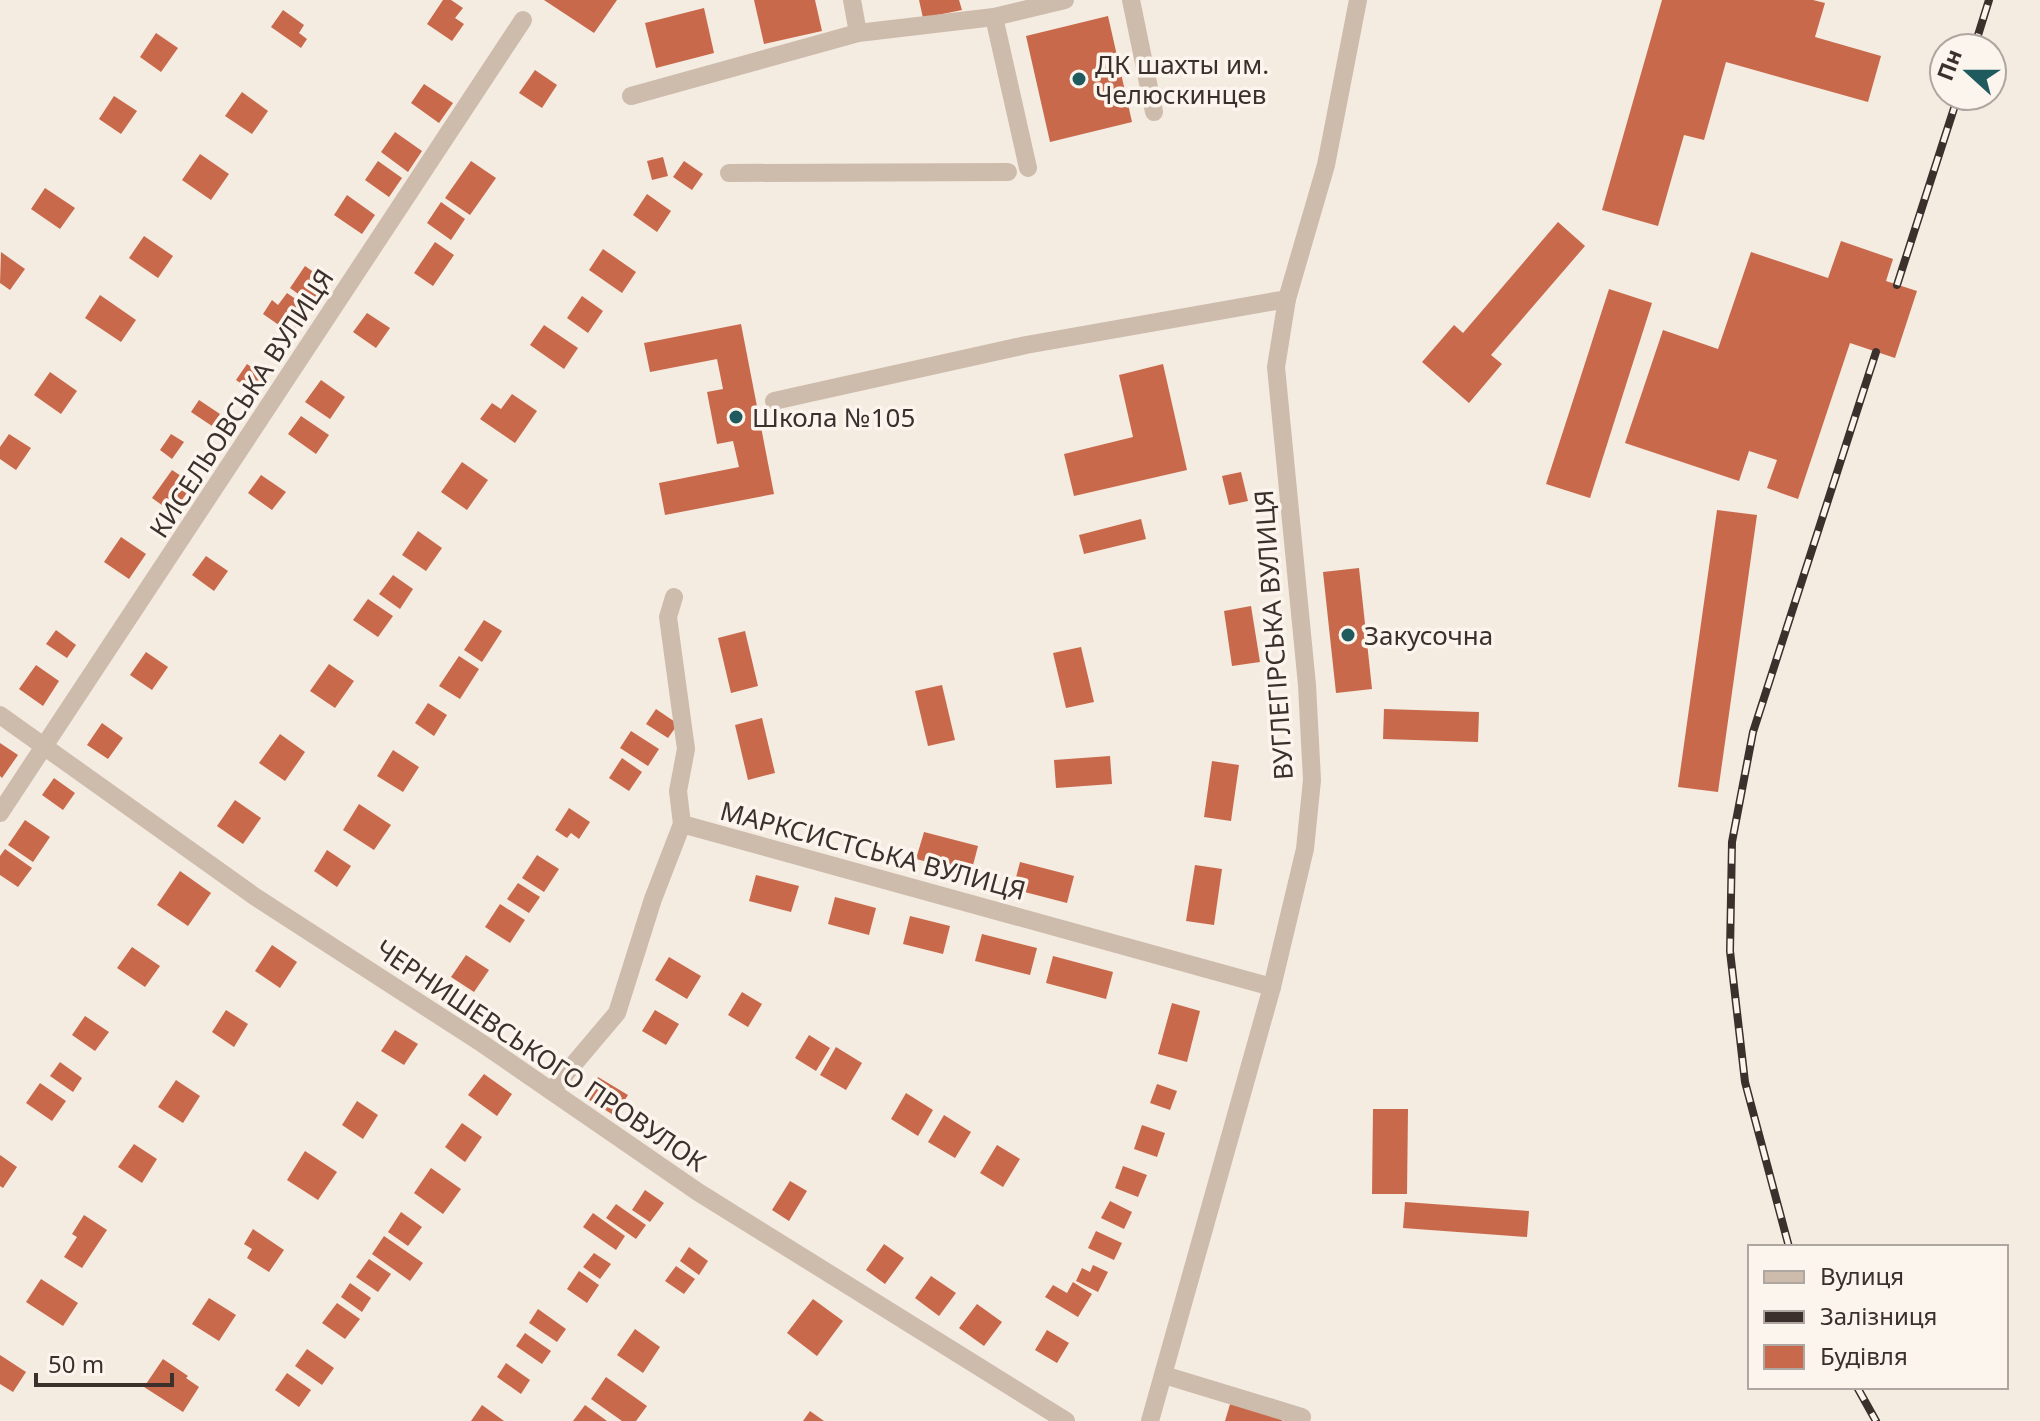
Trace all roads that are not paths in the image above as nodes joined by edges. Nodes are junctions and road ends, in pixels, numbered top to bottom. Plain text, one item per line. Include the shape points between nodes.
1 (852, 0) edge
2 (1065, 0) edge
3 (1131, 0) edge
4 (1358, 0) edge
5 (994, 17) junction
6 (523, 20) dead end
7 (858, 33) junction
8 (631, 96) dead end
9 (1154, 112) dead end
10 (1028, 168) dead end
11 (1008, 172) dead end
12 (729, 173) dead end
13 (1287, 299) junction
14 (774, 401) dead end
15 (674, 597) dead end
16 (0, 715) edge
17 (46, 746) junction
18 (0, 813) edge
19 (682, 824) junction
20 (1272, 987) junction
21 (551, 1091) junction
22 (1164, 1375) junction
23 (1302, 1417) dead end
24 (1066, 1421) edge
25 (1150, 1421) edge

1 - 7 street
2 - 5 street
3 - 9 street
4 - 13 street, ВУГЛЕГІРСЬКА ВУЛИЦЯ via 1326,165
5 - 7 street
5 - 10 street
6 - 17 street, КИСЕЛЬОВСЬКА ВУЛИЦЯ
7 - 8 street
11 - 12 street
13 - 14 street via 1026,345
13 - 20 street, ВУГЛЕГІРСЬКА ВУЛИЦЯ via 1276,367 1312,780 1305,849
15 - 19 street, МАРКСИСТСЬКА ВУЛИЦЯ via 668,617 686,749 678,791
16 - 17 street, ЧЕРНИШЕВСЬКОГО ПРОВУЛОК
17 - 18 street, КИСЕЛЬОВСЬКА ВУЛИЦЯ
17 - 21 street, ЧЕРНИШЕВСЬКОГО ПРОВУЛОК via 254,896
19 - 20 street, МАРКСИСТСЬКА ВУЛИЦЯ
19 - 21 street via 617,1013
20 - 22 street, ВУГЛЕГІРСЬКА ВУЛИЦЯ
21 - 24 street, ЧЕРНИШЕВСЬКОГО ПРОВУЛОК via 698,1192
22 - 23 street
22 - 25 street, ВУГЛЕГІРСЬКА ВУЛИЦЯ

